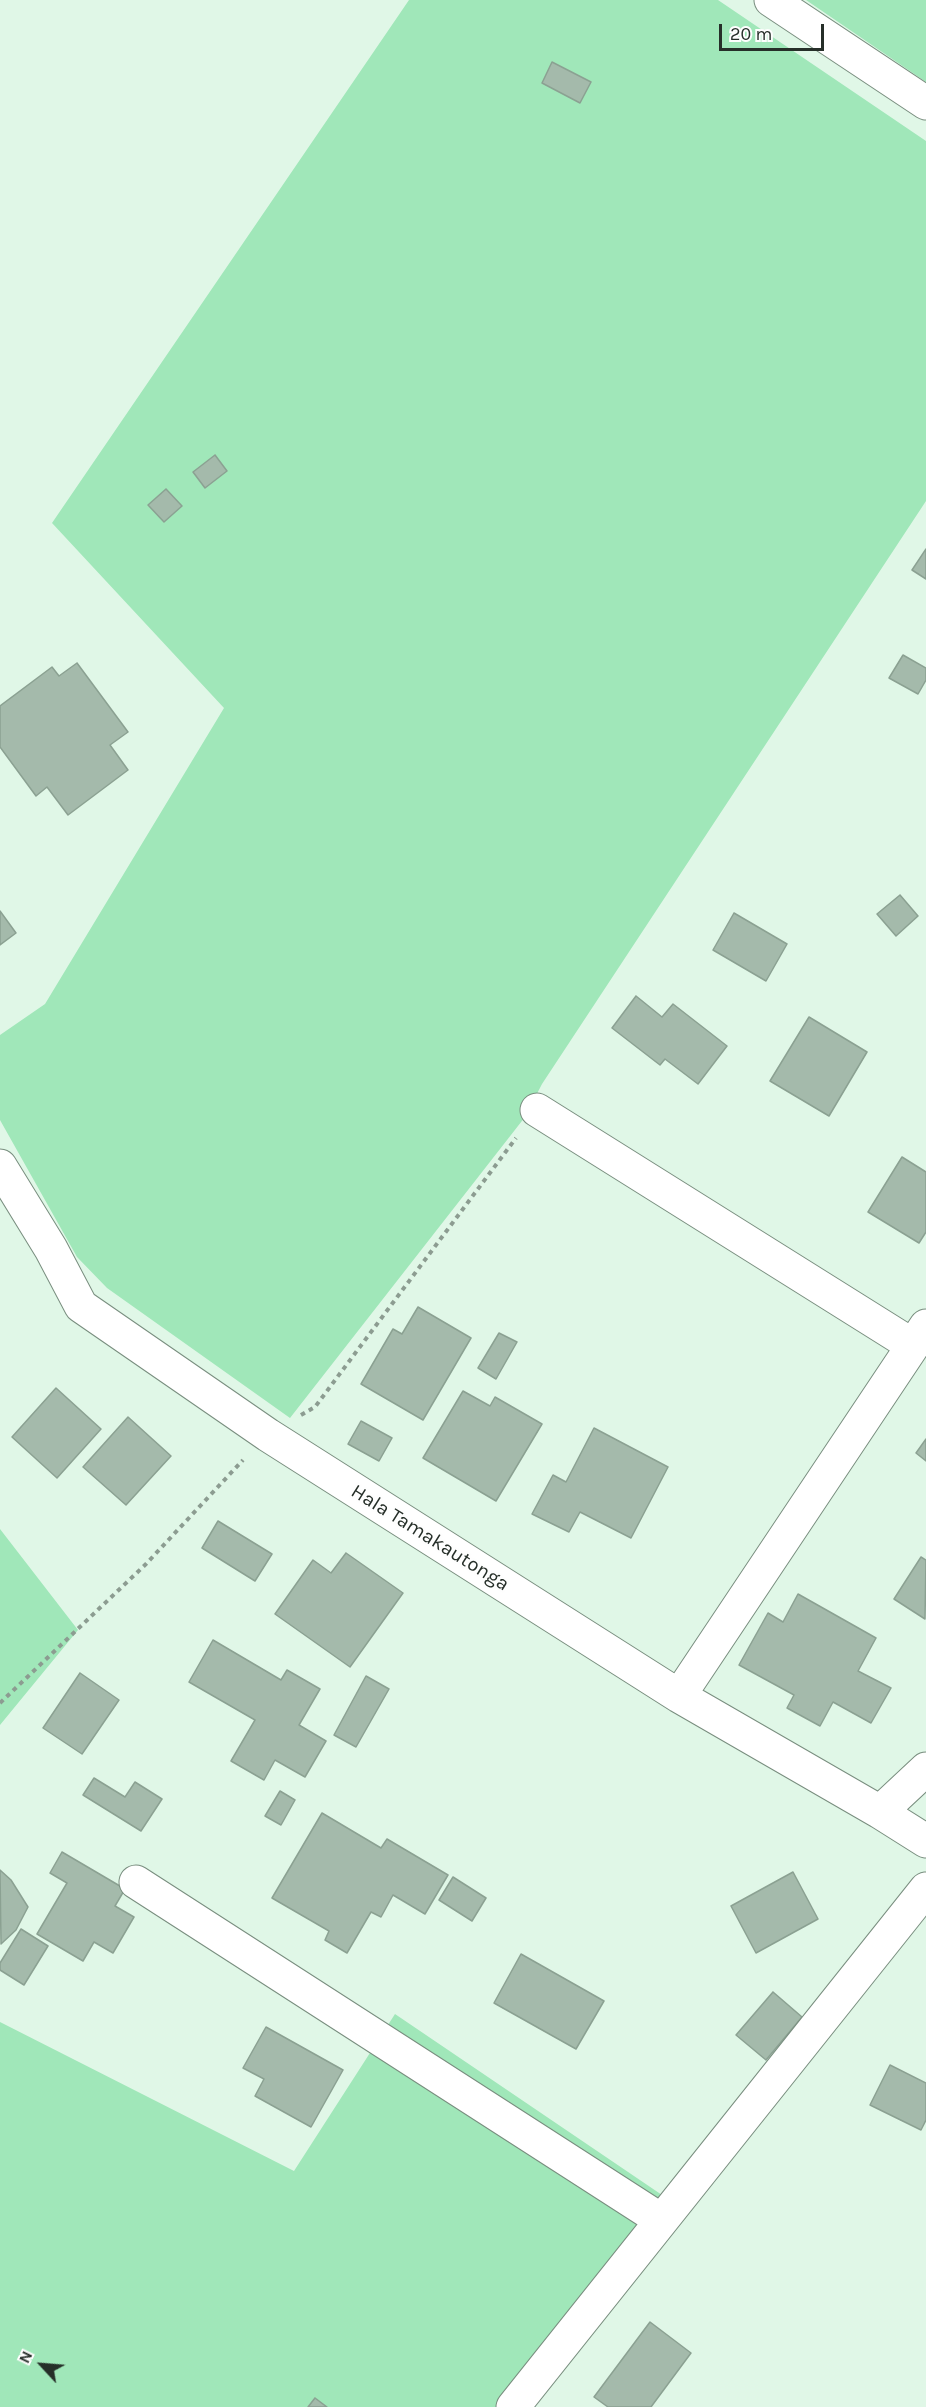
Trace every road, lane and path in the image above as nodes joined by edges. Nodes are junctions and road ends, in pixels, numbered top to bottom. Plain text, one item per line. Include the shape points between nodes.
1 (771, 0) edge
2 (926, 104) edge
3 (537, 1110) dead end
4 (0, 1166) edge
5 (919, 1335) edge
6 (679, 1696) junction
7 (926, 1769) edge
8 (880, 1812) junction
9 (926, 1841) edge
10 (136, 1882) dead end
11 (926, 1889) edge
12 (661, 2220) junction
13 (513, 2407) edge

1 - 2 street
3 - 5 street
4 - 6 street, Hala Tamakautonga via 81,1306 268,1435
5 - 6 street
6 - 8 street, Hala Tamakautonga
7 - 8 street
8 - 9 street, Hala Tamakautonga
10 - 12 street
11 - 12 street
12 - 13 street

